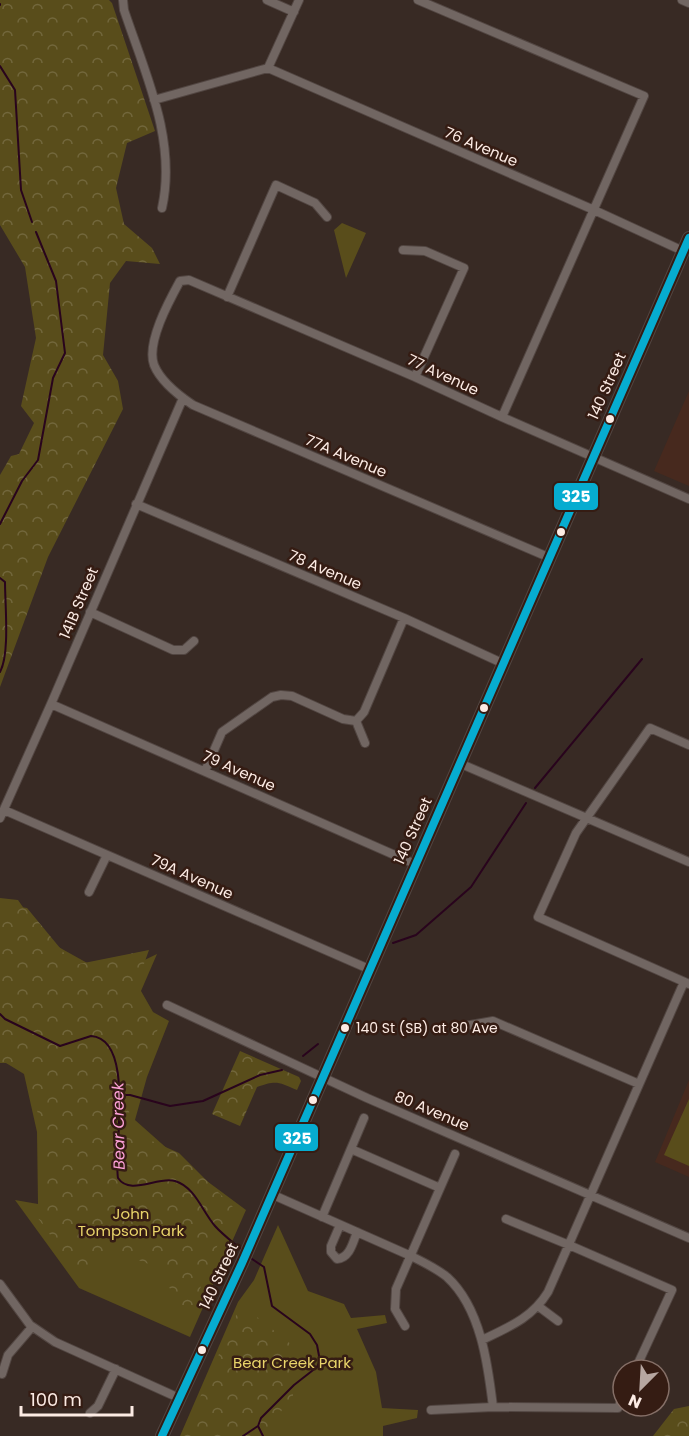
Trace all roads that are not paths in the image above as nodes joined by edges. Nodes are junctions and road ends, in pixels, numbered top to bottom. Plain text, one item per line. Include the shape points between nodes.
1 (123, 0) edge
2 (267, 0) edge
3 (299, 0) edge
4 (418, 0) edge
5 (682, 0) edge
6 (689, 3) edge
7 (294, 12) junction
8 (268, 68) junction
9 (154, 100) junction
10 (162, 208) dead end
11 (594, 210) junction
12 (327, 217) dead end
13 (689, 237) edge
14 (403, 250) dead end
15 (683, 251) junction
16 (227, 297) junction
17 (152, 356) joint
18 (415, 377) junction
19 (183, 398) junction
20 (502, 417) junction
21 (592, 457) junction
22 (689, 500) edge
23 (136, 504) junction
24 (548, 557) junction
25 (90, 612) junction
26 (404, 618) junction
27 (195, 641) dead end
28 (502, 663) junction
29 (51, 704) junction
30 (356, 720) junction
31 (365, 743) dead end
32 (689, 744) edge
33 (459, 763) junction
34 (205, 771) junction
35 (4, 810) junction
36 (586, 817) junction
37 (0, 818) edge
38 (107, 855) junction
39 (689, 862) edge
40 (415, 864) junction
41 (89, 892) dead end
42 (369, 969) junction
43 (687, 983) edge
44 (167, 1005) dead end
45 (465, 1026) dead end
46 (322, 1076) junction
47 (639, 1084) junction
48 (364, 1118) dead end
49 (351, 1149) junction
50 (455, 1154) dead end
51 (440, 1188) junction
52 (271, 1194) junction
53 (591, 1194) junction
54 (322, 1217) junction
55 (506, 1219) dead end
56 (340, 1225) junction
57 (357, 1232) junction
58 (689, 1238) edge
59 (569, 1245) junction
60 (411, 1256) junction
61 (0, 1284) edge
62 (538, 1306) junction
63 (558, 1321) dead end
64 (405, 1326) dead end
65 (32, 1327) junction
66 (482, 1340) junction
67 (641, 1358) edge
68 (116, 1370) junction
69 (2, 1374) dead end
70 (179, 1398) junction
71 (493, 1407) junction
72 (611, 1408) edge
73 (431, 1410) dead end
74 (90, 1413) dead end
75 (162, 1436) edge

1 - 9 street
2 - 7 street
3 - 7 street
4 - 11 street via 644,96
5 - 6 street
7 - 8 street
8 - 9 street
8 - 11 street, 76 Avenue
9 - 10 street via 165,146
11 - 15 street, 76 Avenue
11 - 20 street
12 - 16 street via 315,203 276,185
13 - 15 main road, 140 Street
14 - 18 street via 425,251 464,268
15 - 21 main road, 140 Street
16 - 17 street, 77 Avenue via 184,279 180,282 158,328
16 - 18 street, 77 Avenue
17 - 19 street, 77A Avenue via 159,375
18 - 20 street, 77 Avenue
19 - 23 street, 141B Street
19 - 24 street, 77A Avenue
20 - 21 street, 77 Avenue
21 - 22 street, 77 Avenue
21 - 24 main road, 140 Street
23 - 25 street, 141B Street
23 - 26 street, 78 Avenue
24 - 28 main road, 140 Street
25 - 27 street via 173,650 184,650
25 - 29 street, 141B Street
26 - 28 street, 78 Avenue
26 - 30 street via 364,712
28 - 33 main road, 140 Street
29 - 34 street, 79 Avenue
29 - 35 street, 141B Street
30 - 31 street
30 - 34 street via 343,719 292,696 272,697 222,732
32 - 36 street via 650,728
33 - 36 street
33 - 40 main road, 140 Street
34 - 40 street, 79 Avenue
35 - 37 street, 141B Street
35 - 38 street, 79A Avenue
36 - 39 street
36 - 43 street via 538,917
38 - 41 street
38 - 42 street, 79A Avenue
40 - 42 main road, 140 Street
42 - 46 main road, 140 Street
43 - 47 street
44 - 46 street, 80 Avenue
45 - 47 street via 493,1021
46 - 52 main road, 140 Street
46 - 53 street, 80 Avenue
47 - 53 street
48 - 49 street
49 - 51 street
49 - 54 street
50 - 51 street
51 - 60 street
52 - 54 street
52 - 70 main road, 140 Street
53 - 58 street, 80 Avenue
53 - 59 street
54 - 56 street
55 - 59 street
56 - 57 street
56 - 57 street via 331,1246 337,1259 347,1254
57 - 60 street
59 - 62 street via 553,1284
59 - 67 street via 672,1290
60 - 64 street via 396,1289 395,1309
60 - 66 street via 440,1271 454,1285
61 - 65 street
62 - 63 street
62 - 66 street via 514,1326
65 - 68 street
65 - 69 street via 8,1355
66 - 71 street
68 - 70 street
68 - 74 street via 98,1406
70 - 75 main road, 140 Street
71 - 72 street
71 - 73 street

